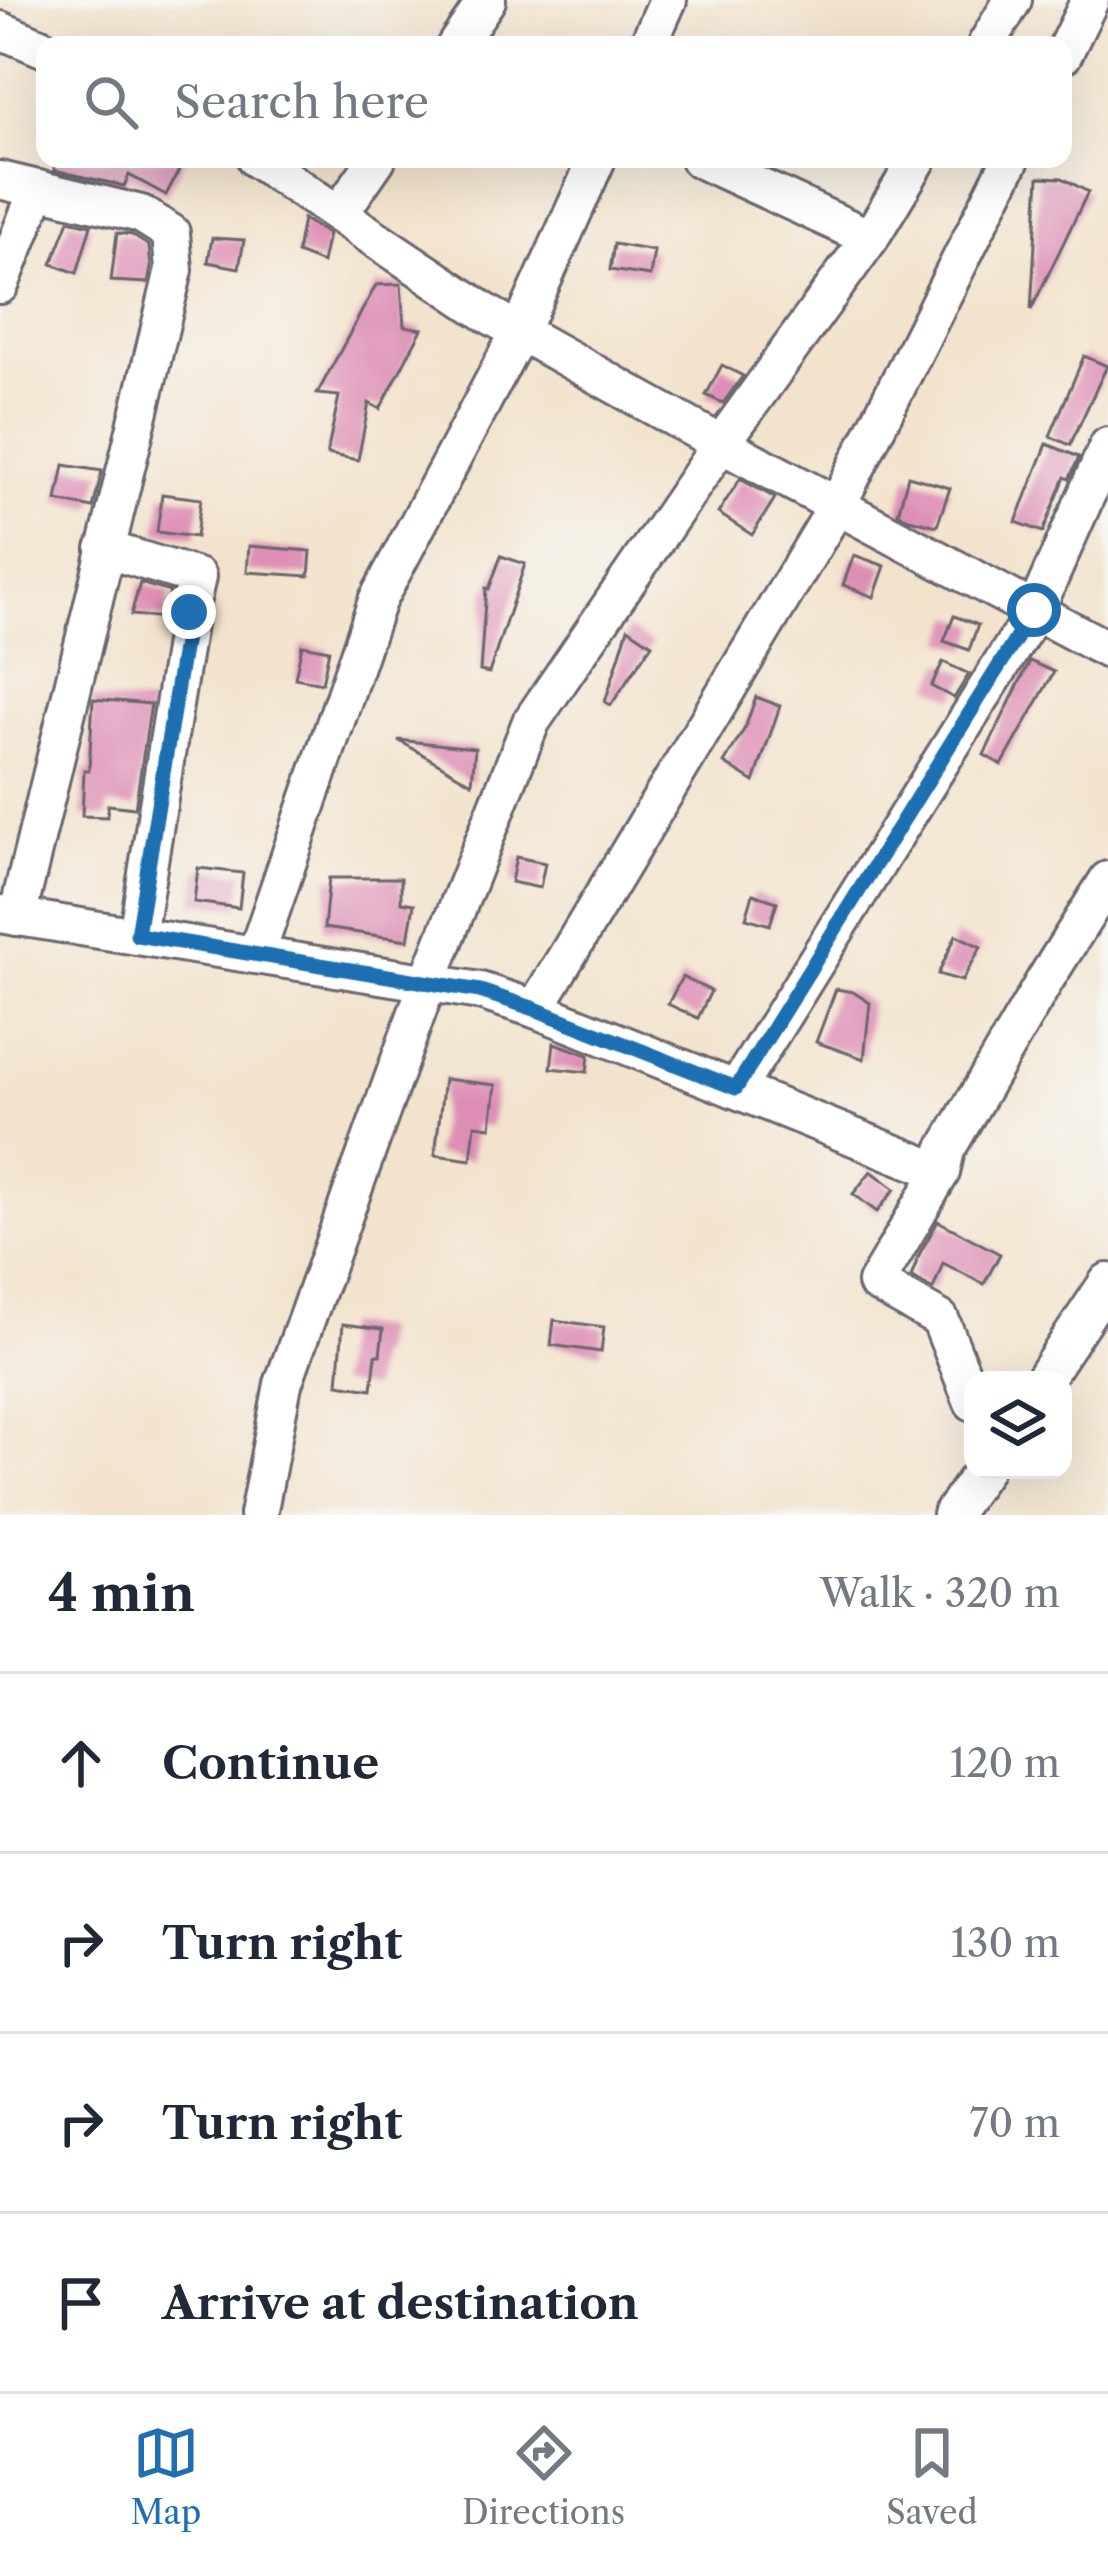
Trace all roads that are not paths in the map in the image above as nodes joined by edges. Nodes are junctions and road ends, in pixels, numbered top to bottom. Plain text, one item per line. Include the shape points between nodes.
1 (487, 0) edge
2 (668, 0) edge
3 (1013, 0) edge
4 (1090, 6) edge
5 (0, 30) edge
6 (462, 36) edge
7 (652, 36) edge
8 (991, 36) edge
9 (1072, 39) edge
10 (36, 45) edge
11 (270, 168) edge
12 (371, 168) edge
13 (593, 168) edge
14 (718, 168) edge
15 (913, 168) edge
16 (1007, 168) edge
17 (0, 180) edge
18 (38, 189) junction
19 (339, 214) junction
20 (870, 238) junction
21 (0, 285) edge
22 (520, 331) junction
23 (721, 444) junction
24 (1108, 446) edge
25 (838, 506) junction
26 (105, 549) junction
27 (1034, 610) junction
28 (1108, 650) edge
29 (1108, 880) edge
30 (9, 915) edge
31 (137, 935) junction
32 (256, 955) junction
33 (428, 982) junction
34 (535, 1009) junction
35 (736, 1088) junction
36 (941, 1172) junction
37 (1108, 1282) edge
38 (1049, 1371) edge
39 (964, 1379) edge
40 (977, 1479) edge
41 (258, 1515) edge
42 (951, 1515) edge

1 - 6 street
2 - 7 street
3 - 8 street
4 - 9 street
5 - 10 street
11 - 19 street
12 - 19 street
13 - 22 street
14 - 20 street
15 - 20 street
16 - 25 street
17 - 18 street
18 - 21 street
18 - 26 street via 141,214 171,233 174,270
19 - 22 street
20 - 23 street
22 - 23 street
22 - 32 street via 377,601
23 - 25 street
23 - 33 street via 531,722
24 - 27 street
25 - 27 street
25 - 34 street
26 - 30 street
26 - 31 street via 197,577
27 - 28 street
27 - 35 street
29 - 36 street via 946,1150
30 - 31 street
31 - 32 street
32 - 33 street
33 - 34 street
33 - 41 street via 283,1384
34 - 35 street
35 - 36 street
36 - 39 street via 876,1283 940,1319
37 - 38 street
40 - 42 street

